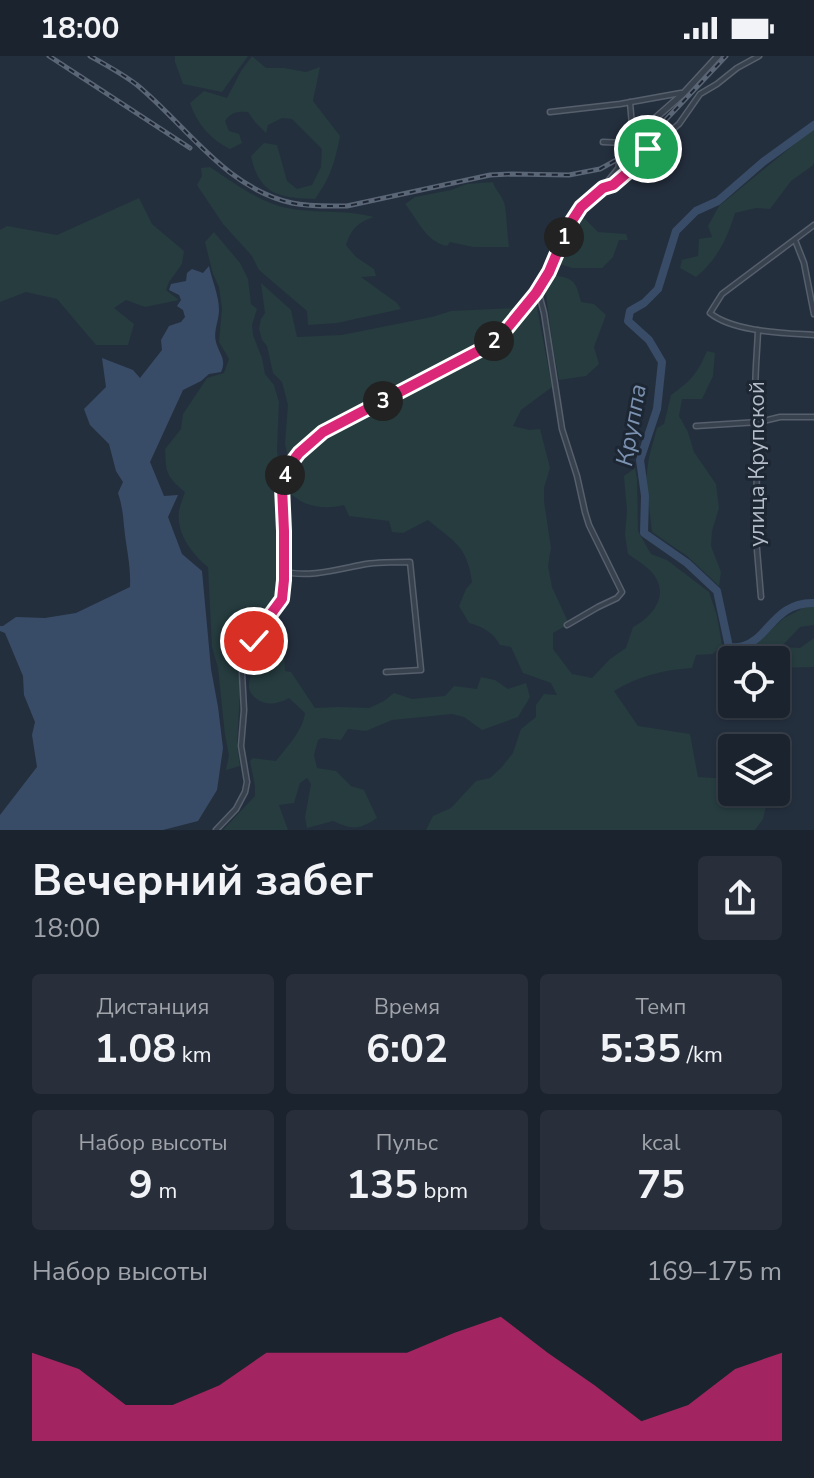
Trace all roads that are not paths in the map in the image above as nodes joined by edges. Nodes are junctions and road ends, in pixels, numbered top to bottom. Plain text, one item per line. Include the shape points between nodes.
1 (718, 56) edge
2 (759, 56) edge
3 (684, 93) junction
4 (630, 102) junction
5 (550, 112) dead end
6 (633, 138) junction
7 (603, 142) dead end
8 (627, 143) junction
9 (603, 188) junction
10 (814, 225) edge
11 (795, 240) junction
12 (538, 290) junction
13 (814, 314) edge
14 (814, 325) edge
15 (758, 330) junction
16 (811, 334) edge
17 (814, 417) edge
18 (759, 422) junction
19 (696, 426) dead end
20 (284, 571) junction
21 (761, 597) dead end
22 (282, 599) joint
23 (567, 625) dead end
24 (386, 672) dead end
25 (216, 830) edge

1 - 3 street
2 - 9 street via 700,94 679,124 613,185
3 - 4 street
3 - 6 street
4 - 5 street
4 - 6 street
6 - 8 street
7 - 8 street
8 - 9 street via 619,168
9 - 12 street via 568,227
10 - 11 street
11 - 13 street
11 - 15 street via 722,294 710,313
12 - 20 street via 491,343 323,432 299,453 286,470 282,487
12 - 23 street via 562,429 585,512 622,592
14 - 16 street
15 - 16 street
15 - 18 street, улица Крупской
17 - 18 street
18 - 19 street
18 - 21 street, улица Крупской via 755,526
20 - 22 street
20 - 24 street via 410,562 421,670
22 - 25 street via 265,622 242,673 241,746 247,782 236,809

